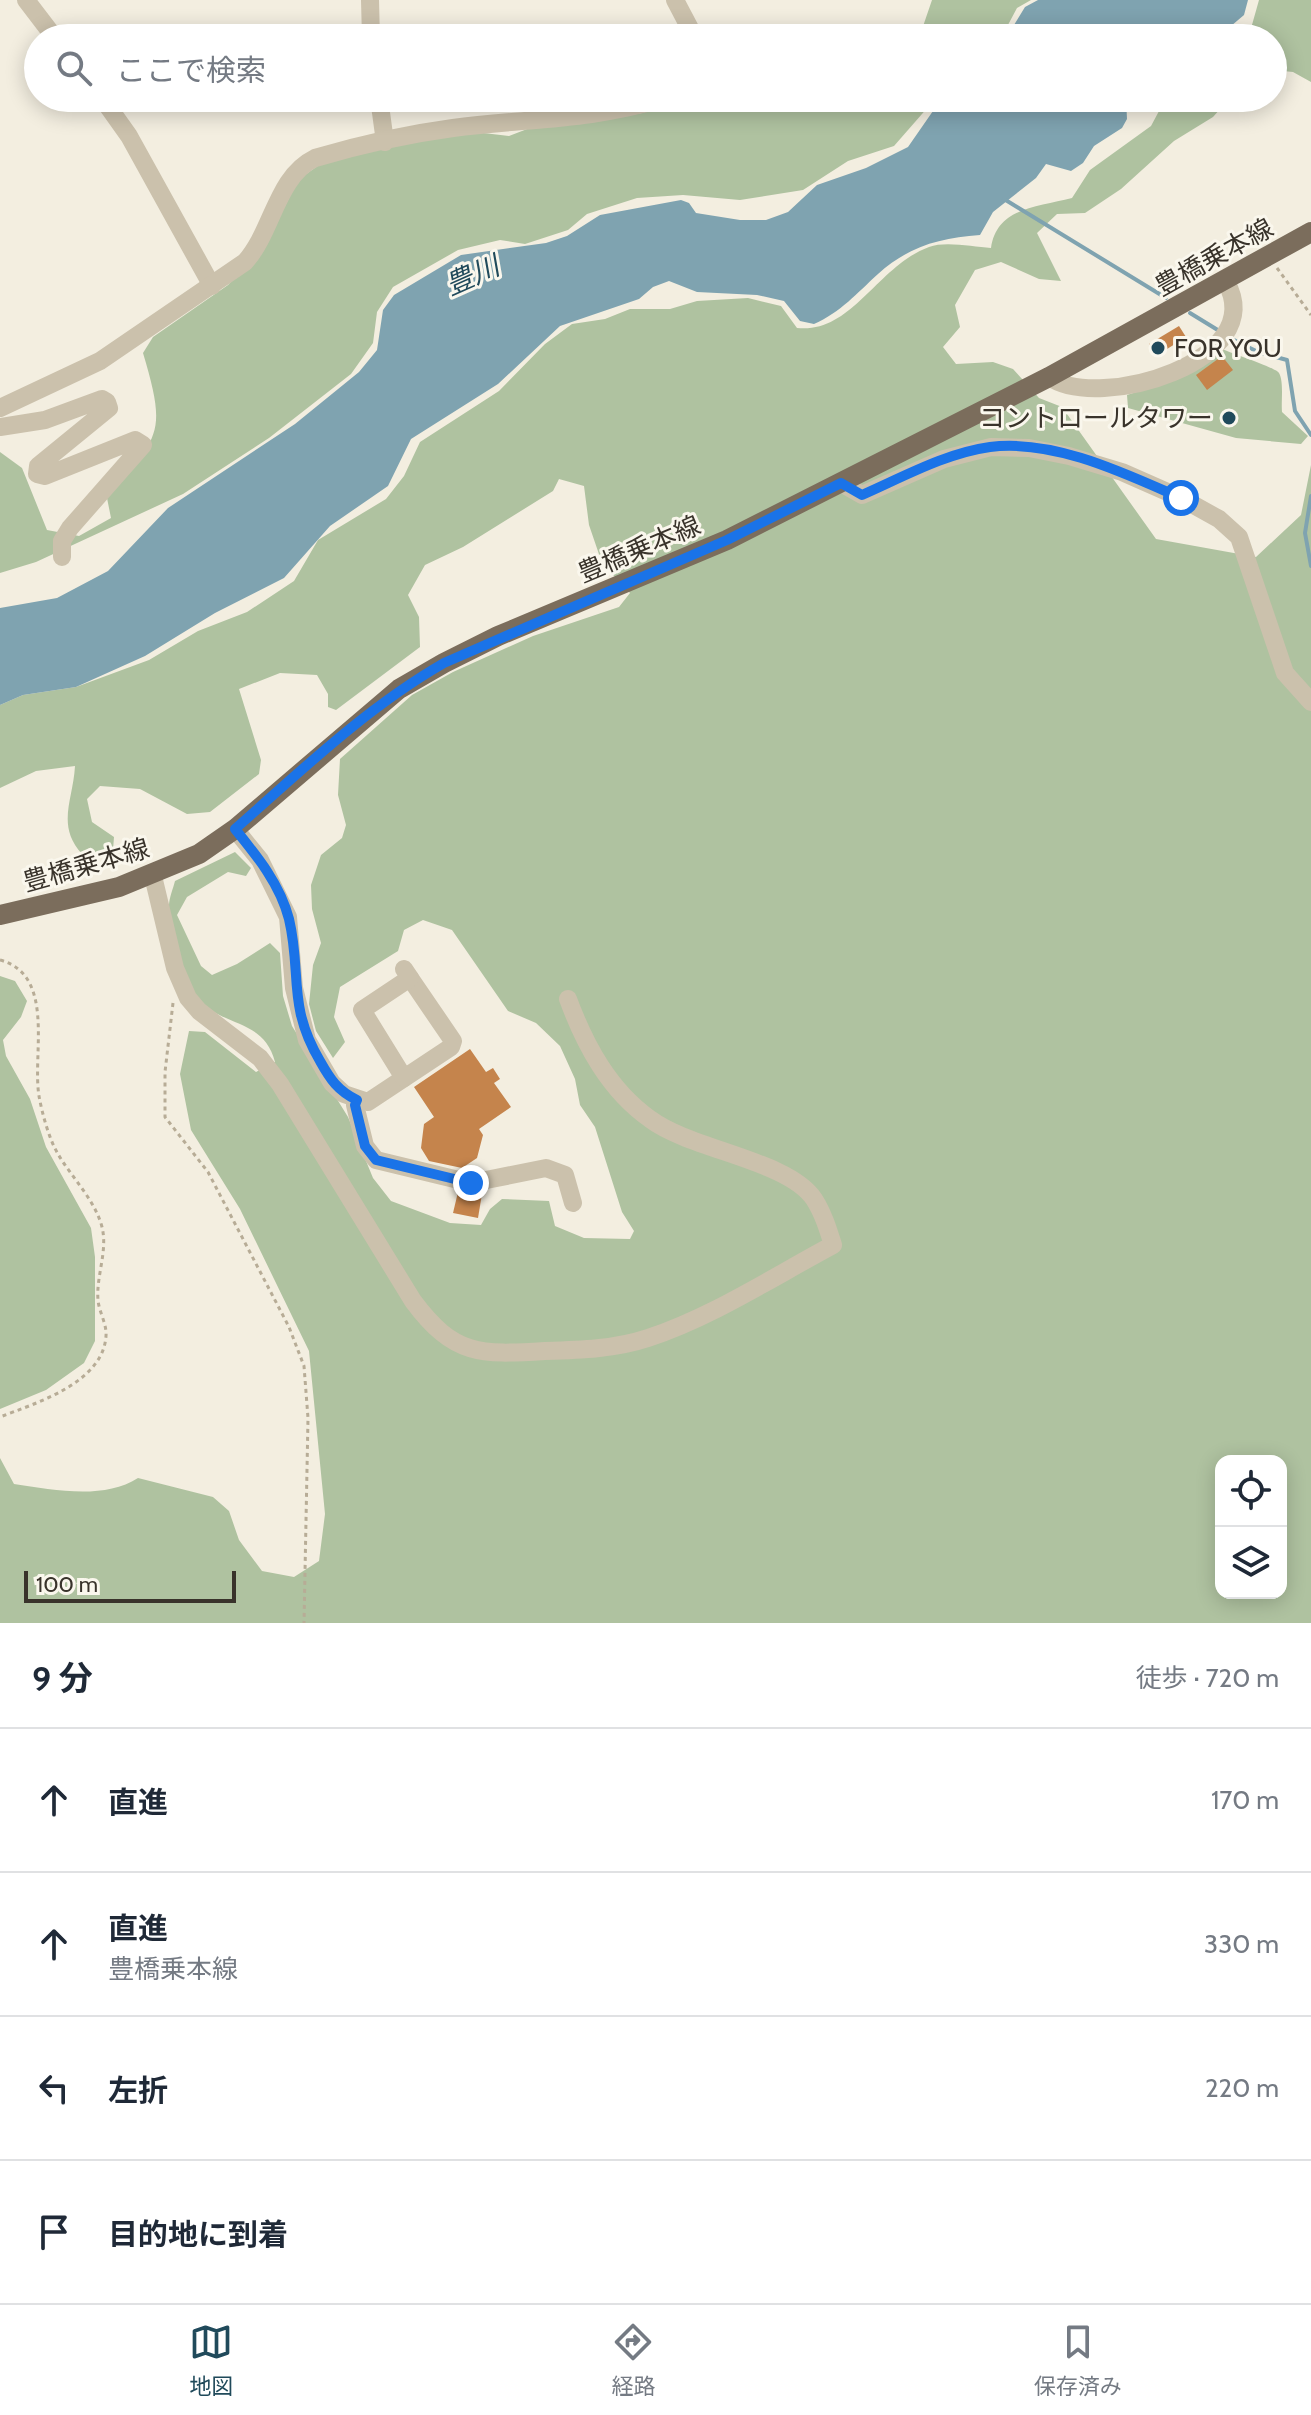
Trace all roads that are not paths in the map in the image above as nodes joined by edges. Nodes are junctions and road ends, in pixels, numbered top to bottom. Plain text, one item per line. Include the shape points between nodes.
1 (26, 0) edge
2 (370, 0) edge
3 (675, 0) edge
4 (44, 24) edge
5 (371, 24) edge
6 (688, 24) edge
7 (112, 112) edge
8 (381, 112) edge
9 (615, 112) edge
10 (385, 142) junction
11 (1311, 232) edge
12 (1226, 282) junction
13 (212, 286) junction
14 (1049, 377) junction
15 (0, 408) edge
16 (0, 427) edge
17 (841, 483) junction
18 (62, 557) dead end
19 (1311, 702) edge
20 (235, 829) junction
21 (153, 876) junction
22 (0, 915) edge
23 (568, 999) dead end
24 (404, 1078) junction
25 (357, 1100) junction
26 (573, 1203) dead end

1 - 4 street
2 - 5 street
3 - 6 street
7 - 13 street
8 - 10 street
9 - 10 street via 453,128
10 - 13 street via 301,165 259,247
11 - 12 main road, 豊橋乗本線
12 - 14 main road, 豊橋乗本線
12 - 14 street via 1232,321 1214,347 1191,365 1130,385 1061,385
13 - 15 street via 100,361
14 - 17 main road, 豊橋乗本線
16 - 18 street via 45,420 102,399 107,402 109,408 38,466 37,474 45,476 135,440 143,445 70,528 62,541
17 - 19 street via 862,495 944,459 991,447 1016,448 1122,472 1181,498 1239,537 1285,673
17 - 20 main road, 豊橋乗本線 via 727,540 498,636 421,676 350,727
20 - 21 main road, 豊橋乗本線
20 - 25 street via 260,860 288,917 294,988 307,1040 332,1083
21 - 22 main road, 豊橋乗本線
21 - 23 street via 175,968 188,998 260,1058 280,1084 434,1328 480,1352 598,1349 645,1339 681,1326 833,1245 813,1197 795,1182 706,1148 652,1121 629,1102 580,1032
24 - 24 street via 362,1010 407,973 453,1041
24 - 25 street via 368,1102
25 - 26 street via 365,1146 376,1160 471,1183 546,1168 565,1175

